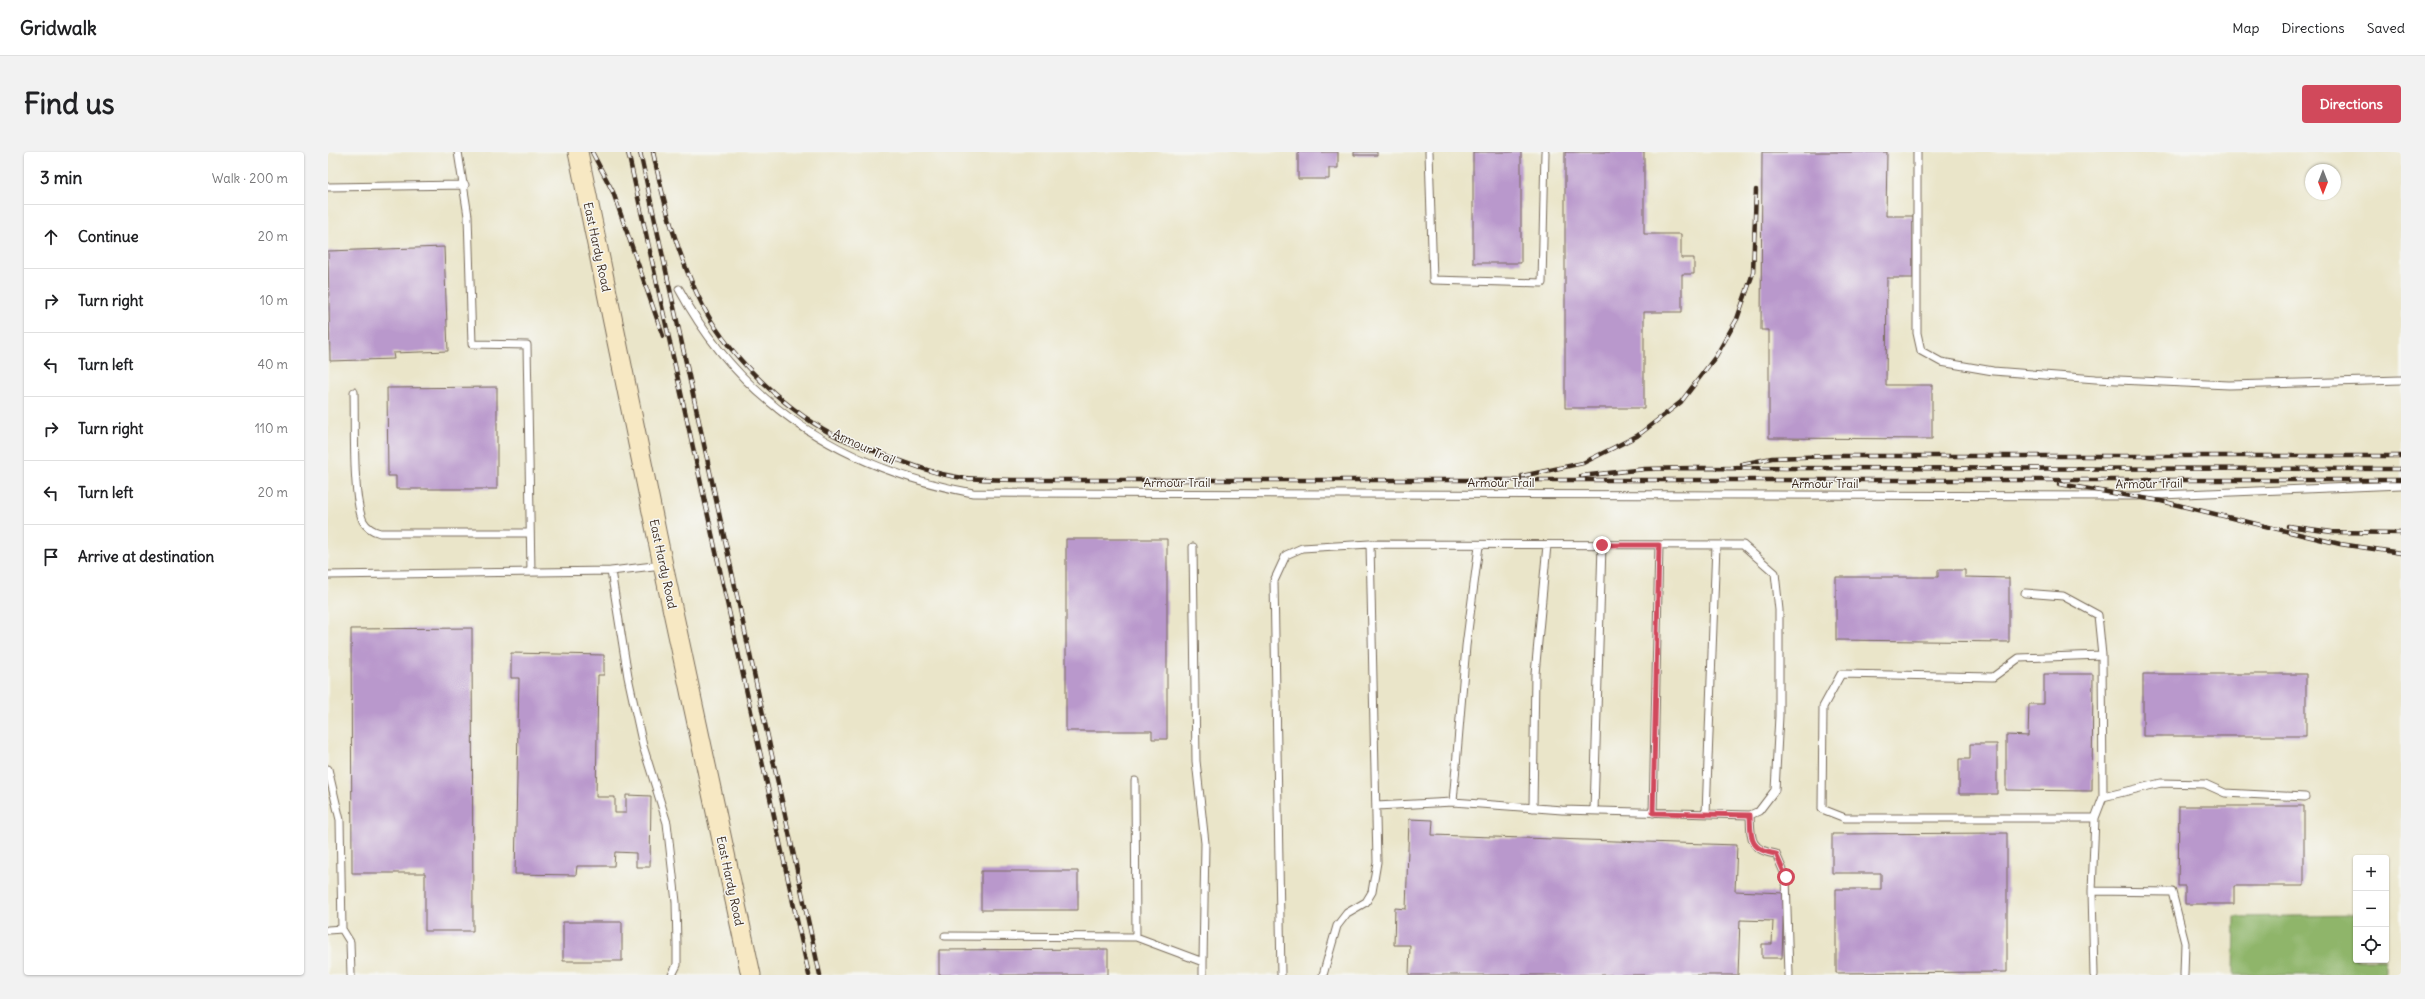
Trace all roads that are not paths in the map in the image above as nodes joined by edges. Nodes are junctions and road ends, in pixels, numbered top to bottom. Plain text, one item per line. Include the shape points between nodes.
1 (458, 152) edge
2 (1429, 152) edge
3 (1545, 152) edge
4 (1917, 152) edge
5 (577, 153) edge
6 (465, 185) junction
7 (328, 187) edge
8 (679, 289) dead end
9 (2401, 380) edge
10 (354, 392) dead end
11 (2401, 485) edge
12 (530, 533) junction
13 (1370, 544) junction
14 (1547, 545) junction
15 (1602, 545) junction
16 (1659, 545) junction
17 (1716, 545) junction
18 (1479, 546) junction
19 (1193, 547) dead end
20 (663, 565) junction
21 (612, 571) junction
22 (531, 572) junction
23 (328, 575) edge
24 (2026, 593) dead end
25 (2102, 655) junction
26 (328, 769) edge
27 (1135, 781) dead end
28 (2103, 797) junction
29 (2305, 797) dead end
30 (1453, 802) junction
31 (1376, 806) junction
32 (1532, 808) junction
33 (1594, 811) junction
34 (1653, 813) junction
35 (1706, 814) junction
36 (1750, 815) junction
37 (2095, 818) junction
38 (2092, 891) junction
39 (342, 929) junction
40 (328, 930) edge
41 (945, 936) dead end
42 (1136, 937) junction
43 (1203, 962) junction
44 (351, 975) edge
45 (672, 975) edge
46 (751, 975) edge
47 (1203, 975) edge
48 (1281, 975) edge
49 (1323, 975) edge
50 (1789, 975) edge
51 (2094, 975) edge
52 (2184, 975) edge

1 - 6 lane
2 - 3 lane via 1433,280 1542,283
4 - 9 lane via 1917,333 1921,351 1941,362 1993,371 2221,384
5 - 20 main road, East Hardy Road
6 - 7 lane
6 - 12 lane via 472,344 527,345
8 - 11 lane, Armour Trail via 708,337 730,365 765,400 808,432 879,468 934,486 973,493 2136,496
10 - 12 lane via 358,501 363,521 370,530 380,533
12 - 22 lane
13 - 18 lane
13 - 31 lane
13 - 48 lane via 1302,548 1286,555 1274,581
14 - 15 lane
14 - 18 lane
14 - 32 lane via 1535,674
15 - 16 lane
15 - 33 lane
16 - 17 lane
16 - 34 lane
17 - 35 lane
17 - 36 lane via 1743,545 1775,573 1779,618 1779,716 1775,790 1759,811
18 - 30 lane via 1466,646
19 - 43 lane via 1196,761 1205,843
20 - 21 lane
20 - 46 main road, East Hardy Road
21 - 22 lane
21 - 45 lane via 628,677 641,738 667,823 676,902 677,966
22 - 23 lane
24 - 25 lane via 2063,596 2098,615
25 - 28 lane
25 - 37 lane via 2019,658 1993,677 1841,674 1823,707 1822,809 1845,818
26 - 39 lane via 340,820
27 - 42 lane
28 - 29 lane via 2161,783 2205,784 2225,793
28 - 37 lane
30 - 31 lane
30 - 32 lane
31 - 49 lane via 1377,862 1372,892 1366,902 1347,913 1337,926
32 - 33 lane
33 - 34 lane
34 - 35 lane
35 - 36 lane
36 - 50 lane via 1750,838 1763,852 1776,854 1786,877
37 - 38 lane
38 - 51 lane
38 - 52 lane via 2172,892 2185,943
39 - 40 lane
39 - 44 lane via 350,942
41 - 42 lane
42 - 43 lane
43 - 47 lane

